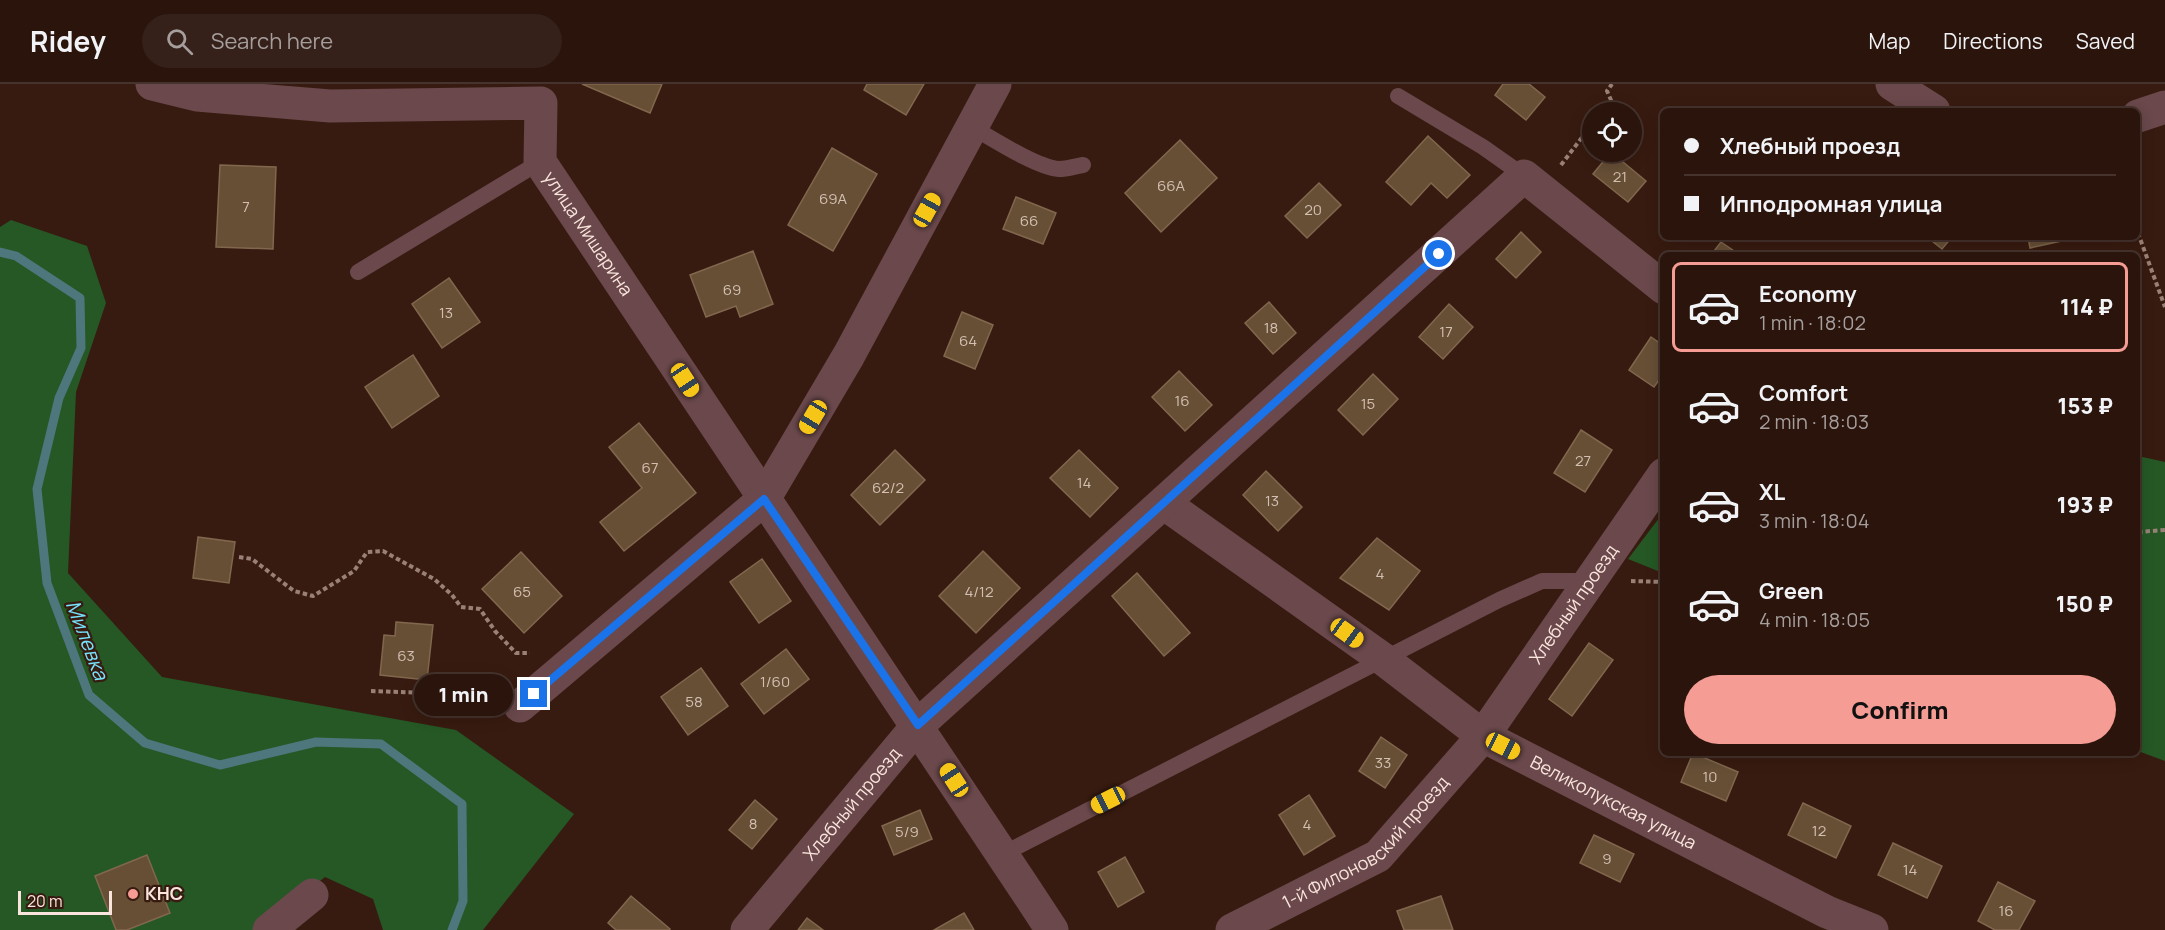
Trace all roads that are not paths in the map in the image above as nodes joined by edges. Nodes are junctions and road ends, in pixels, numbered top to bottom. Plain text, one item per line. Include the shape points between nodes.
1 (154, 84) edge
2 (995, 84) edge
3 (1892, 84) edge
4 (545, 94) edge
5 (1398, 96) dead end
6 (2165, 107) edge
7 (1929, 108) edge
8 (2140, 115) edge
9 (972, 127) junction
10 (540, 162) junction
11 (1083, 165) dead end
12 (1533, 183) junction
13 (358, 272) dead end
14 (1660, 285) edge
15 (1660, 480) edge
16 (764, 499) junction
17 (1165, 504) junction
18 (1591, 580) junction
19 (1383, 659) junction
20 (520, 706) road end
21 (918, 725) junction
22 (1483, 736) junction
23 (1003, 854) junction
24 (312, 895) dead end
25 (1822, 921) edge
26 (269, 930) edge
27 (747, 930) edge
28 (1052, 930) edge
29 (1232, 930) edge
30 (1872, 930) edge

1 - 4 street, улица Мишарина via 197,95 330,106
2 - 9 street
3 - 7 street
4 - 10 street, улица Мишарина
5 - 12 lane via 1483,147
6 - 8 street
9 - 11 lane via 1040,163 1059,169
9 - 16 street via 849,355
10 - 13 lane
10 - 16 street, улица Мишарина
12 - 14 street
12 - 17 street, Хлебный проезд
15 - 18 street, Хлебный проезд
16 - 20 street
16 - 21 street, улица Мишарина
17 - 19 street, Великолукская улица
17 - 21 street, Хлебный проезд
18 - 19 lane via 1542,581
18 - 22 street, Хлебный проезд
19 - 22 street, Великолукская улица
19 - 23 lane
21 - 23 street, улица Мишарина
21 - 27 street, Хлебный проезд
22 - 25 street, Великолукская улица
22 - 29 street, 1-й Филоновский проезд via 1378,856
23 - 28 street, улица Мишарина
24 - 26 street
25 - 30 street, Великолукская улица

